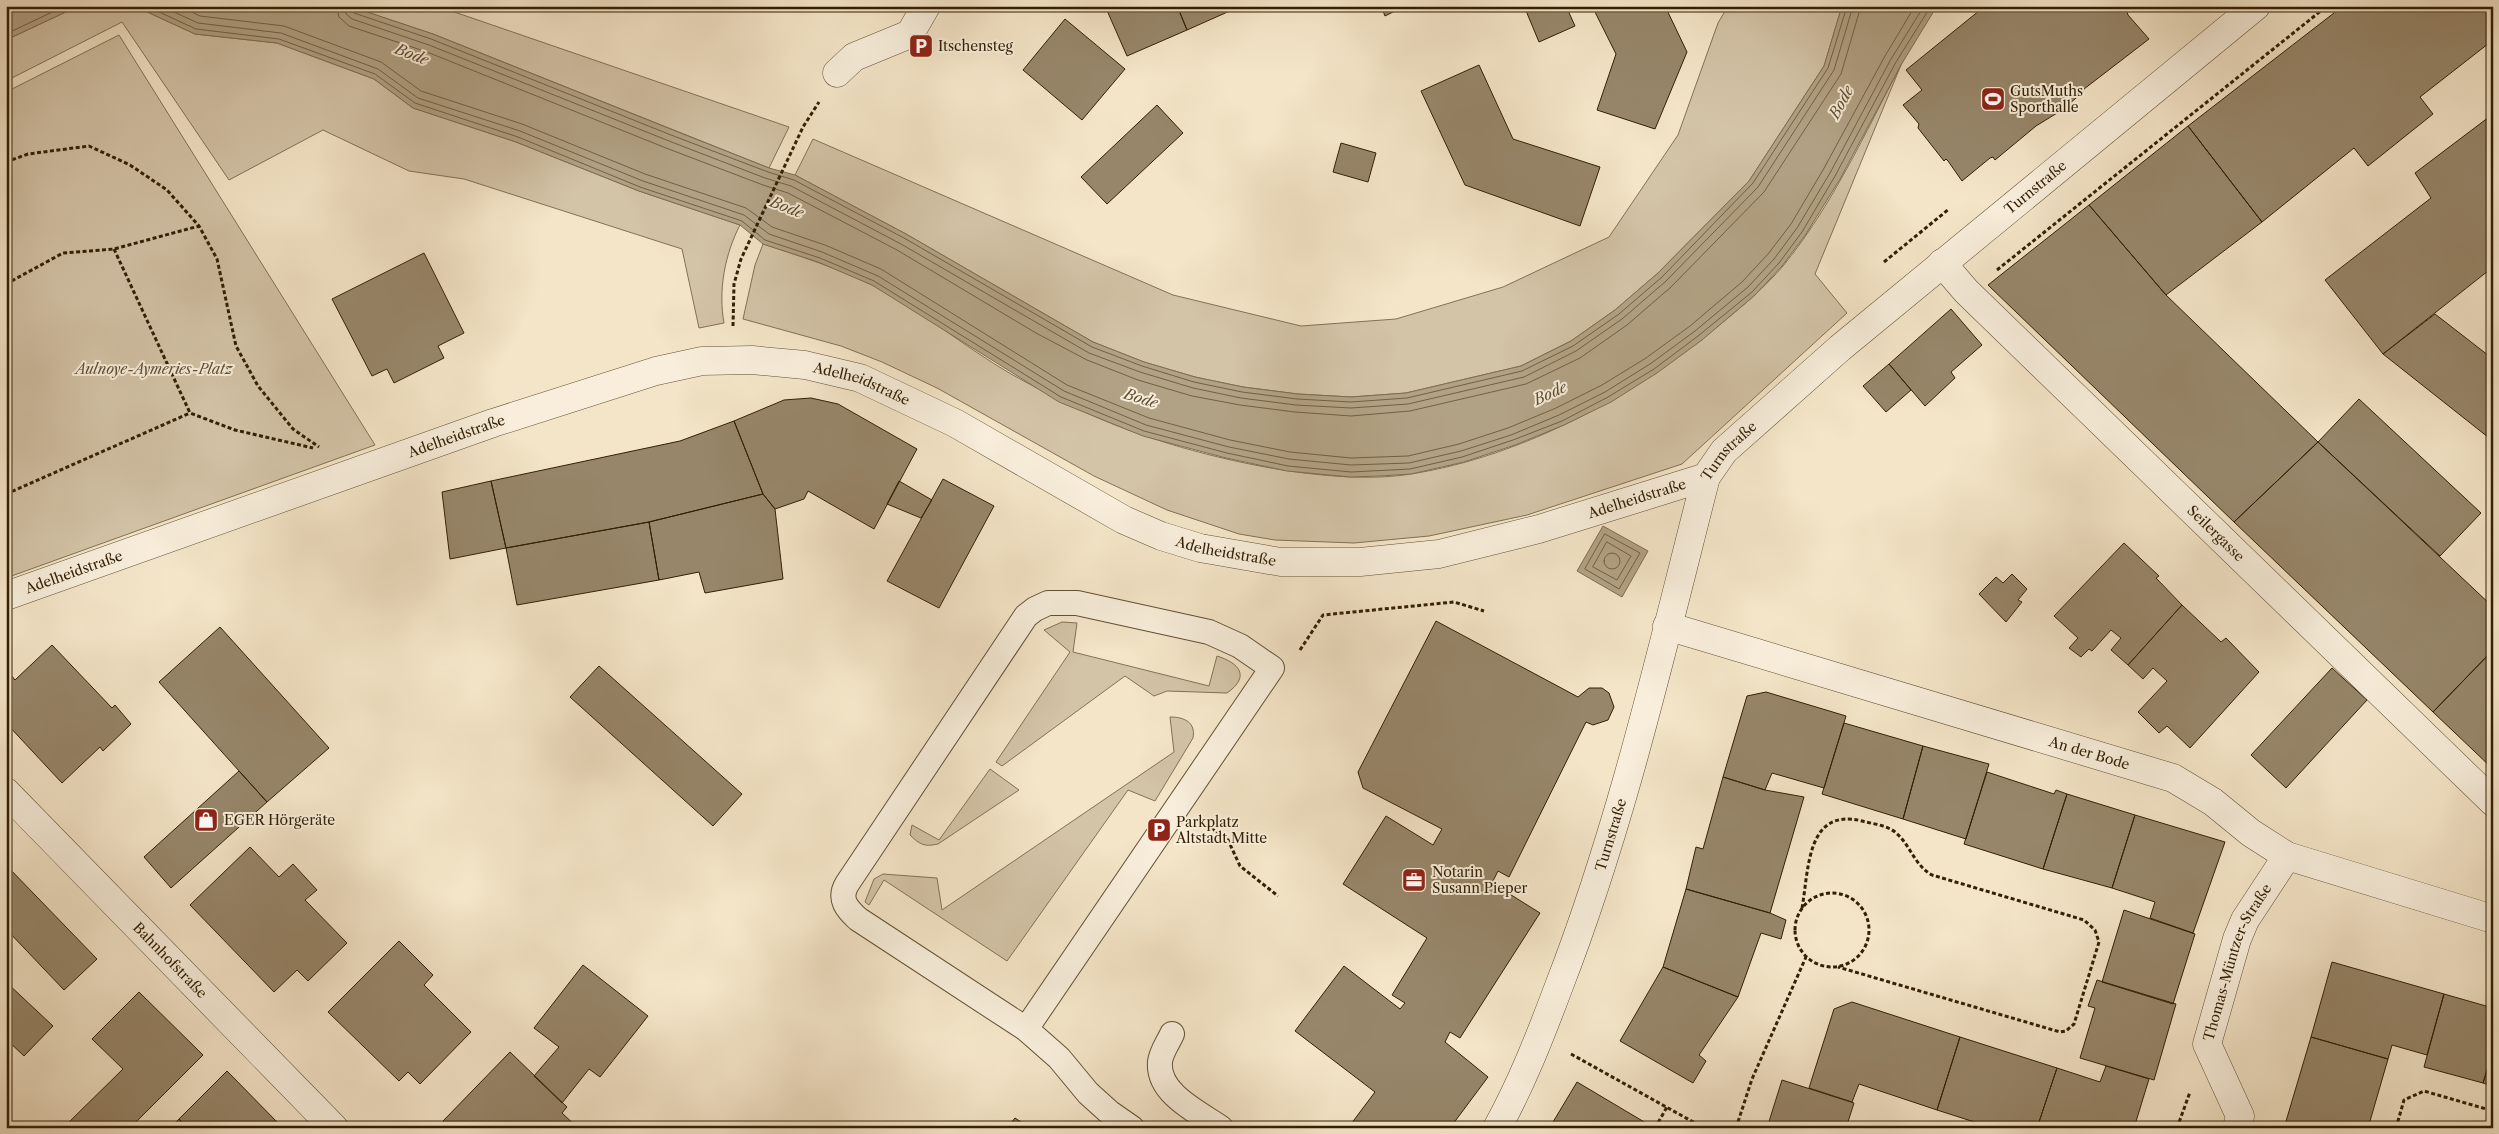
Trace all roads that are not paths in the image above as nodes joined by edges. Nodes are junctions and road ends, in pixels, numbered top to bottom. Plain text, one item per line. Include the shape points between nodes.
1 (926, 6) edge
2 (2256, 6) edge
3 (837, 73) dead end
4 (1942, 263) junction
5 (1706, 476) junction
6 (6, 596) edge
7 (1667, 626) junction
8 (6, 792) edge
9 (2493, 802) edge
10 (2287, 856) junction
11 (2493, 919) edge
12 (1026, 1029) junction
13 (1172, 1034) dead end
14 (334, 1128) edge
15 (1132, 1128) edge
16 (1221, 1128) edge
17 (1497, 1128) edge
18 (2236, 1128) edge

1 - 3 street via 910,34 859,55 844,64
2 - 4 street, Turnstraße
4 - 5 street, Turnstraße via 1751,426 1724,451
4 - 9 street, Seilergasse via 1966,291
5 - 6 street, Adelheidstraße via 1539,529 1439,554 1360,562 1281,562 1200,548 1124,520 955,423 860,378 814,366 734,359 702,361 602,387 493,423
5 - 7 street, Turnstraße
7 - 10 street, An der Bode via 2173,778 2213,802 2251,833
7 - 17 street, Turnstraße via 1626,790 1607,851 1540,1036
8 - 14 street, Bahnhofstraße
10 - 11 street, An der Bode
10 - 18 street, Thomas-Müntzer-Straße via 2242,926 2207,1044 2240,1116
12 - 12 lane via 858,920 843,898 847,884 1026,616 1035,608 1048,603 1077,603 1208,632 1240,646 1272,668
12 - 15 lane via 1059,1058 1088,1093
13 - 16 lane via 1160,1062 1166,1085

